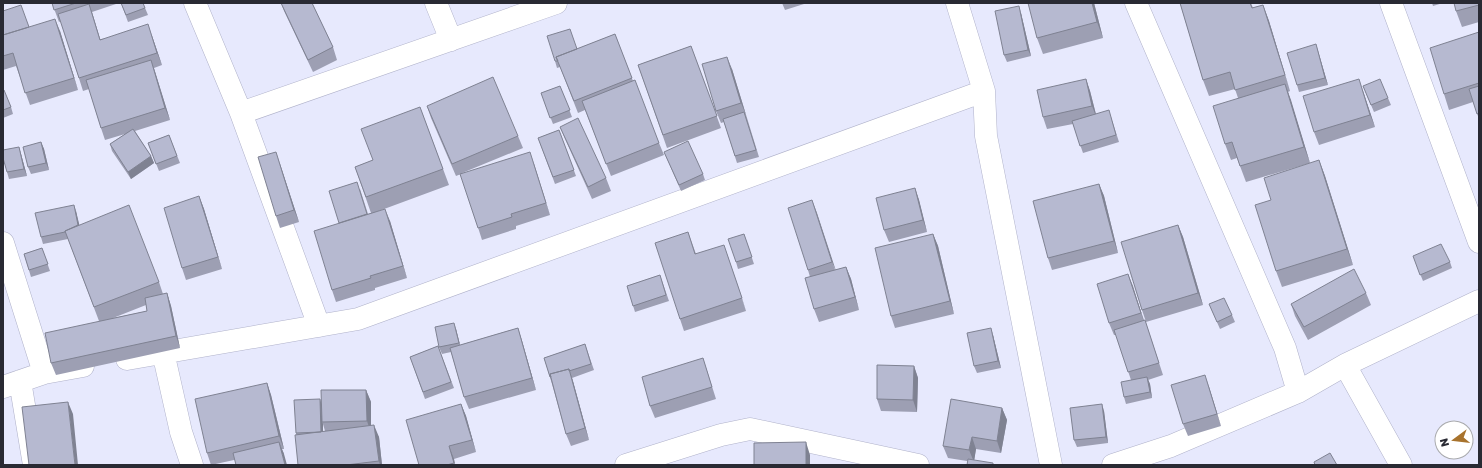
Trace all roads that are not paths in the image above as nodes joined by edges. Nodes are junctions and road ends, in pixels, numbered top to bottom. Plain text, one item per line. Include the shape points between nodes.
1 (195, 3) edge
2 (436, 3) edge
3 (556, 3) edge
4 (957, 3) edge
5 (1136, 3) edge
6 (1392, 3) edge
7 (451, 40) junction
8 (984, 91) junction
9 (241, 113) junction
10 (1479, 242) edge
11 (3, 243) edge
12 (1479, 302) edge
13 (319, 326) junction
14 (164, 352) junction
15 (1345, 365) junction
16 (44, 373) junction
17 (12, 384) edge
18 (1298, 392) junction
19 (34, 465) edge
20 (192, 465) edge
21 (626, 465) edge
22 (918, 465) edge
23 (1051, 465) edge
24 (1113, 465) edge
25 (1401, 465) edge

1 - 9 street
2 - 7 street
3 - 7 street
4 - 8 street
5 - 18 street via 1285,348
6 - 10 street
7 - 9 street
8 - 13 street via 358,319
8 - 23 street via 986,136
9 - 13 street
11 - 16 street
12 - 15 street
13 - 14 street
14 - 16 street
14 - 20 street via 181,432
15 - 18 street
15 - 25 street
16 - 17 street
17 - 19 street
18 - 24 street via 1171,446
21 - 22 street via 721,435 750,429

